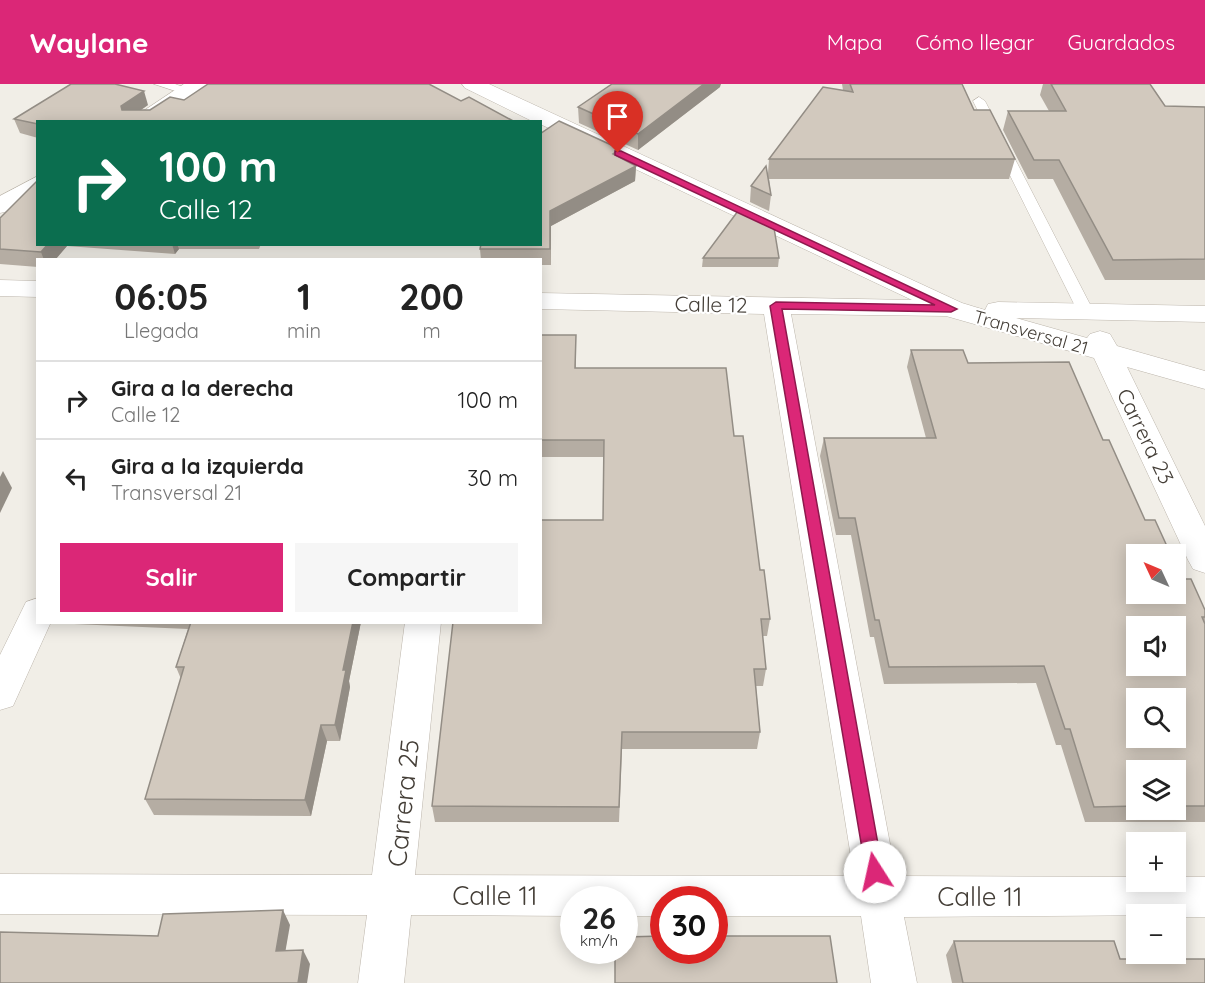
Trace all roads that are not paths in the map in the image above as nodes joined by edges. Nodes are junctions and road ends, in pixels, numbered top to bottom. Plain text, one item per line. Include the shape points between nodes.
1 (160, 84) edge
2 (472, 84) edge
3 (194, 88) edge
4 (980, 101) dead end
5 (141, 120) edge
6 (36, 184) edge
7 (0, 206) edge
8 (0, 288) edge
9 (36, 289) edge
10 (542, 301) edge
11 (776, 306) junction
12 (951, 309) junction
13 (1086, 312) junction
14 (1205, 314) edge
15 (1106, 354) junction
16 (1205, 380) edge
17 (1205, 560) edge
18 (36, 616) edge
19 (423, 624) edge
20 (0, 695) edge
21 (0, 894) edge
22 (393, 895) junction
23 (879, 896) junction
24 (1205, 897) edge
25 (381, 983) edge
26 (894, 983) edge

1 - 3 lane
2 - 12 street, Transversal 21
3 - 5 street
4 - 13 lane
6 - 7 street
8 - 9 street
10 - 11 street, Calle 12
11 - 12 street, Calle 12
11 - 23 street
12 - 13 street, Calle 12
12 - 15 street, Transversal 21
13 - 14 street, Calle 12
13 - 15 street, Carrera 23
15 - 16 street, Transversal 21
15 - 17 street, Carrera 23
18 - 20 street
19 - 22 street, Carrera 25
21 - 22 street, Calle 11
22 - 23 street, Calle 11
22 - 25 street, Carrera 25
23 - 24 street, Calle 11
23 - 26 street

